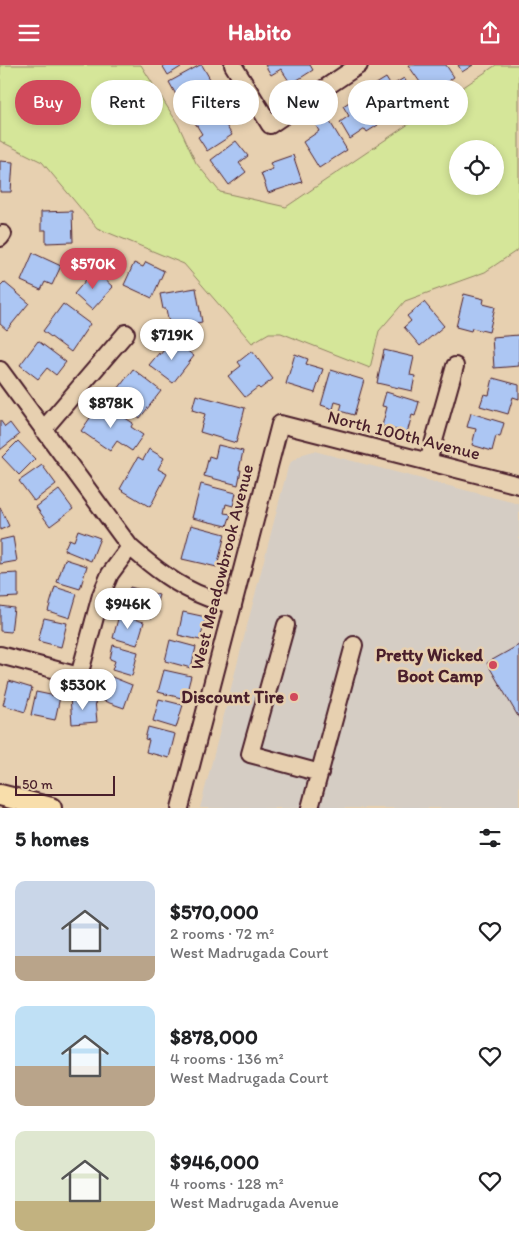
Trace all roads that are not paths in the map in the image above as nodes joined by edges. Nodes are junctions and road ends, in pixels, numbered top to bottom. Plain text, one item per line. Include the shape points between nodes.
1 (233, 65) edge
2 (359, 65) edge
3 (126, 333) dead end
4 (455, 365) dead end
5 (0, 370) edge
6 (280, 424) joint
7 (43, 430) junction
8 (428, 461) junction
9 (519, 485) edge
10 (130, 547) junction
11 (233, 605) junction
12 (286, 625) dead end
13 (354, 645) dead end
14 (0, 655) edge
15 (320, 773) junction
16 (0, 795) edge
17 (51, 808) edge
18 (180, 808) edge
19 (310, 808) edge

1 - 2 street via 270,125
3 - 7 street
4 - 8 street
5 - 7 street
6 - 8 street, North 100th Avenue
6 - 11 street, West Meadowbrook Avenue
7 - 10 street
8 - 9 street, North 100th Avenue
10 - 11 street via 185,587
10 - 14 street via 110,574 101,595 79,676
11 - 18 street, West Meadowbrook Avenue
12 - 15 street via 250,754
13 - 15 street
15 - 19 street
16 - 17 main road

